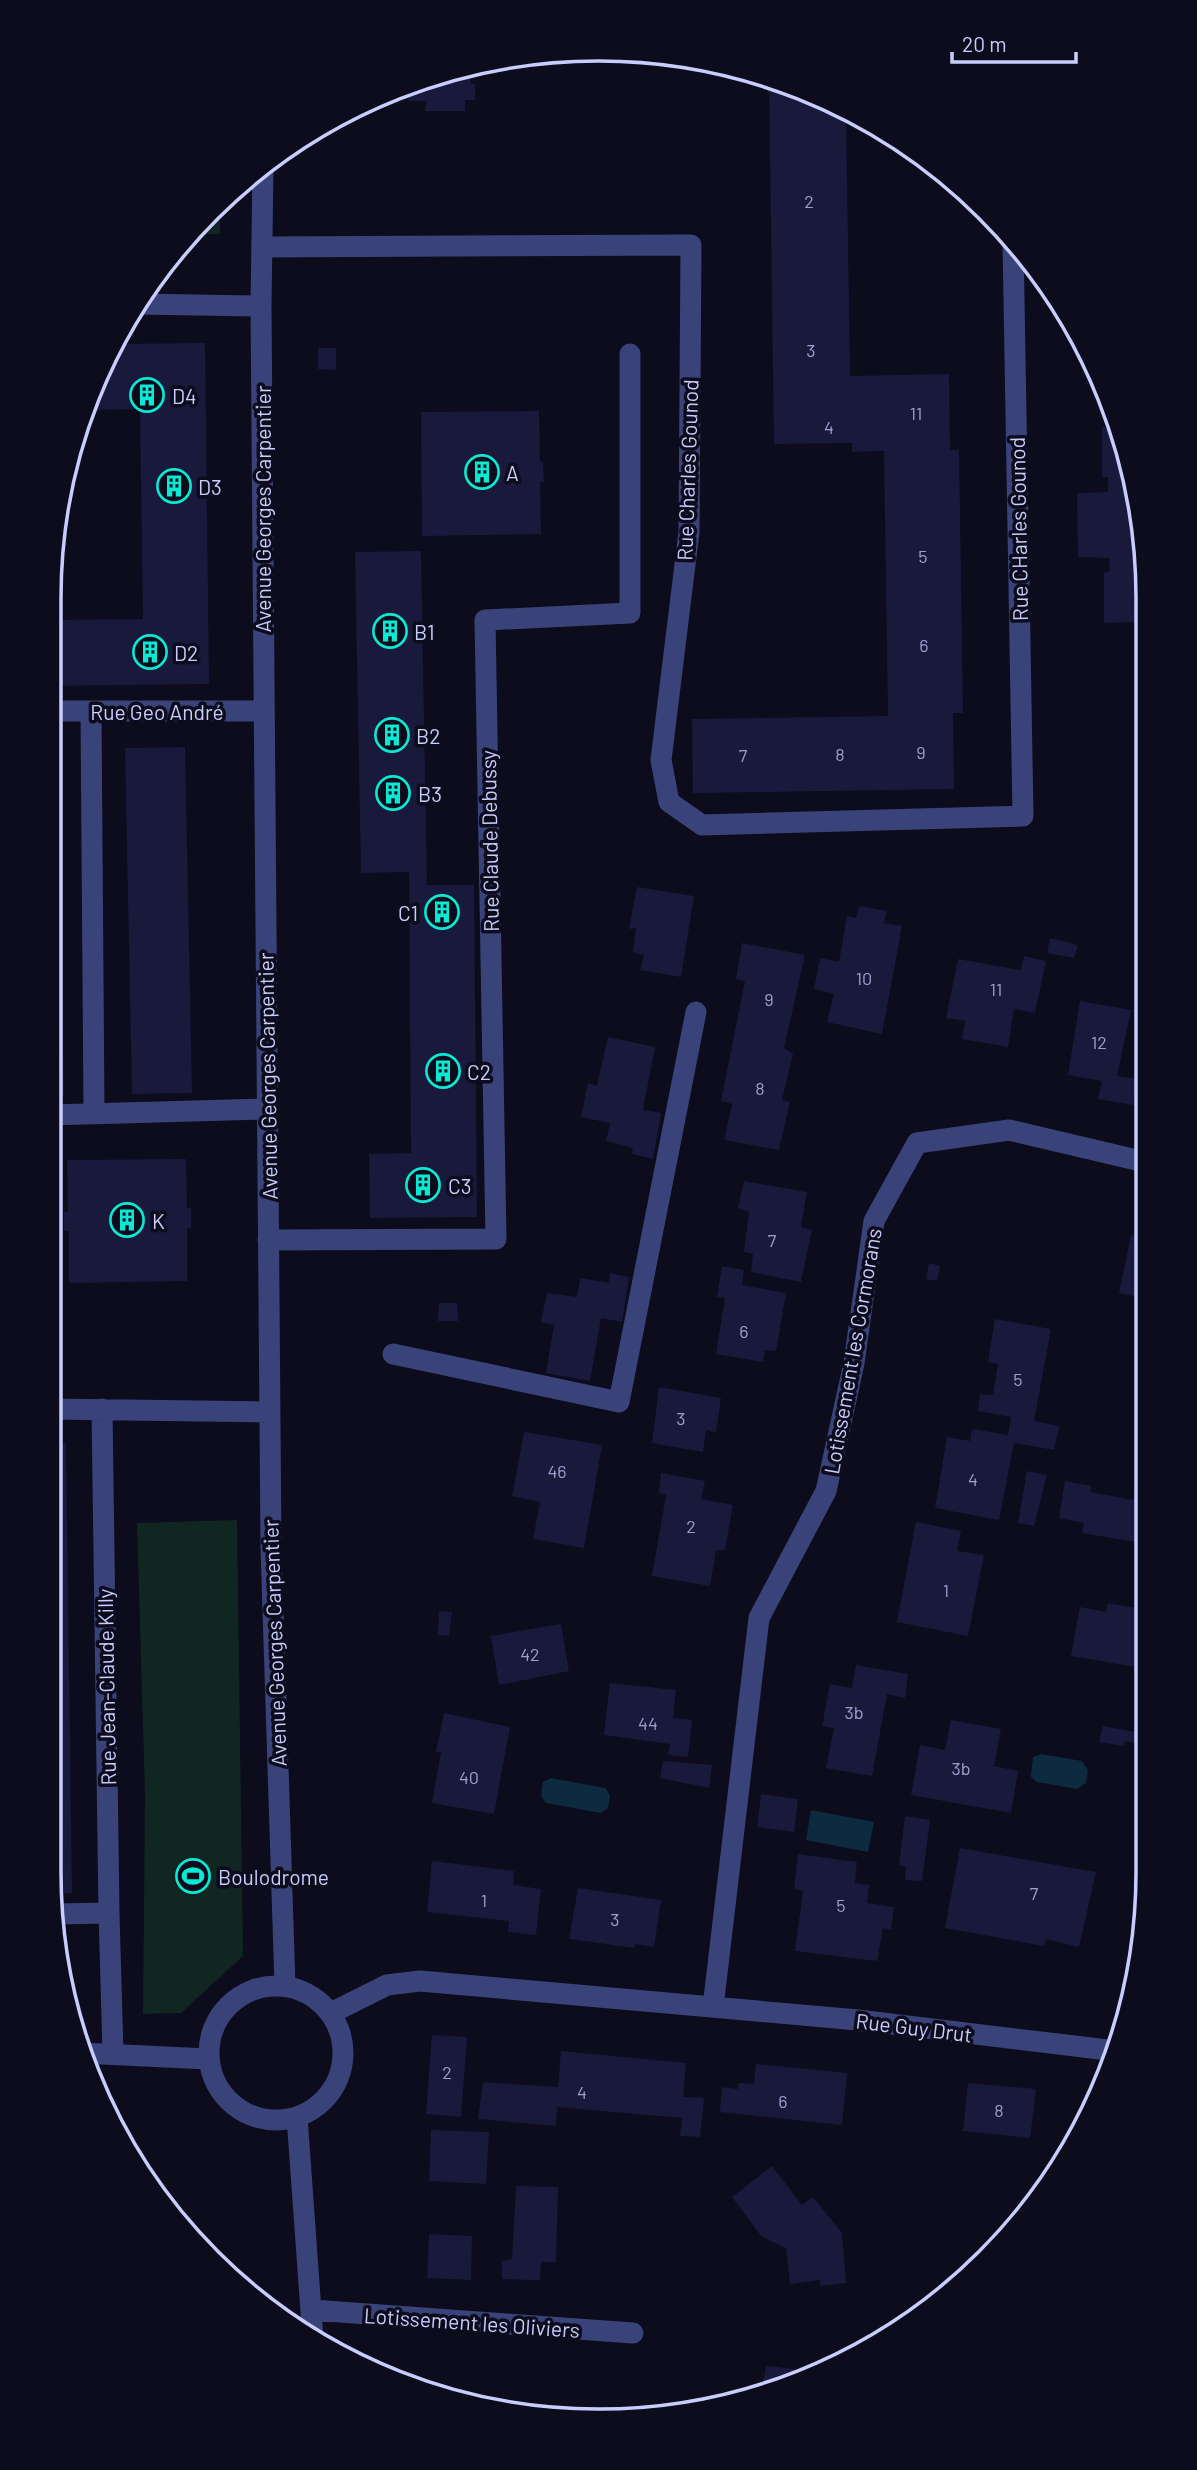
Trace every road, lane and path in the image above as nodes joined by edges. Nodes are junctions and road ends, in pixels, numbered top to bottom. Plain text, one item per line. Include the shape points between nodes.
1 (263, 179) edge
2 (262, 247) junction
3 (1013, 257) edge
4 (149, 304) edge
5 (261, 306) junction
6 (630, 354) dead end
7 (61, 711) edge
8 (91, 711) junction
9 (264, 711) junction
10 (1023, 816) joint
11 (696, 1012) dead end
12 (267, 1109) junction
13 (94, 1114) junction
14 (61, 1115) edge
15 (1136, 1160) edge
16 (268, 1240) junction
17 (393, 1354) dead end
18 (61, 1409) edge
19 (102, 1409) junction
20 (269, 1412) junction
21 (109, 1913) junction
22 (63, 1914) edge
23 (285, 1986) junction
24 (713, 2007) junction
25 (331, 2013) junction
26 (1105, 2050) edge
27 (93, 2053) edge
28 (113, 2054) junction
29 (208, 2059) junction
30 (297, 2117) junction
31 (312, 2310) junction
32 (313, 2326) edge
33 (633, 2333) dead end

1 - 2 street, Avenue Georges Carpentier
2 - 5 street, Avenue Georges Carpentier
2 - 10 street, Rue Charles Gounod via 691,245 689,532 661,760 669,802 702,825
3 - 10 street, Rue CHarles Gounod
4 - 5 street
5 - 9 street, Avenue Georges Carpentier
6 - 16 street, Rue Claude Debussy via 630,613 485,620 496,1239
7 - 8 street, Rue Geo André
8 - 9 street, Rue Geo André
8 - 13 street
9 - 12 street, Avenue Georges Carpentier
11 - 17 street via 619,1402
12 - 13 street
12 - 16 street, Avenue Georges Carpentier
13 - 14 street
15 - 24 street, Lotissement les Cormorans via 1009,1130 917,1143 874,1221 854,1363 826,1492 760,1618
16 - 20 street, Avenue Georges Carpentier
18 - 19 street
19 - 20 street
19 - 21 street, Rue Jean-Claude Killy
20 - 23 street, Avenue Georges Carpentier
21 - 22 street
21 - 28 street, Rue Jean-Claude Killy
23 - 25 street via 313,1996
23 - 29 street via 244,1993 225,2009 213,2030
24 - 25 street, Rue Guy Drut via 420,1981 387,1985
24 - 26 street, Rue Guy Drut
25 - 30 street via 341,2034 342,2067 333,2088 317,2106
27 - 28 street
28 - 29 street
29 - 30 street via 212,2076 227,2099 245,2113 281,2120
30 - 31 street
31 - 32 street
31 - 33 street, Lotissement les Oliviers

